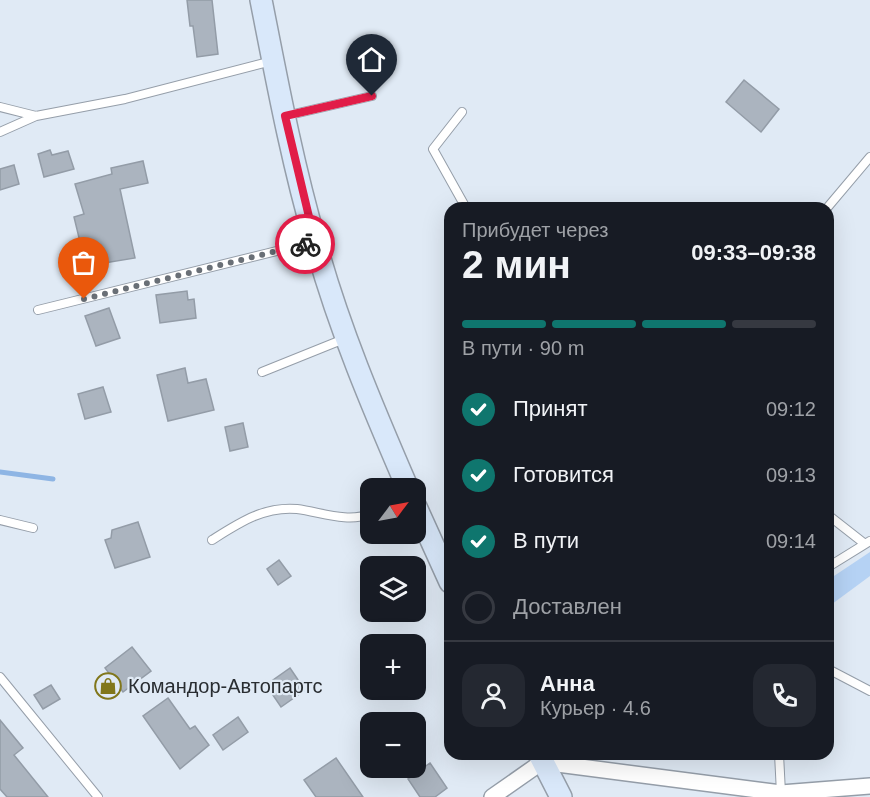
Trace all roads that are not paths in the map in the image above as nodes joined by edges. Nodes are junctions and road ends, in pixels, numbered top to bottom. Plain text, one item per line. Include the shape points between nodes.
1 (261, 0) edge
2 (273, 61) junction
3 (372, 96) dead end
4 (0, 107) edge
5 (462, 112) dead end
6 (36, 116) junction
7 (285, 116) junction
8 (0, 132) edge
9 (870, 157) edge
10 (463, 202) edge
11 (832, 202) edge
12 (315, 242) junction
13 (38, 310) dead end
14 (347, 338) junction
15 (262, 372) dead end
16 (403, 478) edge
17 (360, 515) edge
18 (834, 518) edge
19 (0, 520) edge
20 (33, 528) dead end
21 (426, 529) edge
22 (212, 540) dead end
23 (868, 542) edge
24 (834, 563) edge
25 (444, 569) edge
26 (834, 672) edge
27 (0, 677) edge
28 (870, 691) edge
29 (541, 760) edge
30 (546, 760) edge
31 (564, 760) edge
32 (779, 760) edge
33 (870, 786) edge
34 (781, 794) junction
35 (98, 797) edge
36 (492, 797) edge
37 (561, 797) edge

1 - 2 main road
2 - 6 lane via 125,99
2 - 7 main road
3 - 7 lane
4 - 6 lane
5 - 10 lane via 433,149
6 - 8 lane
7 - 12 main road
9 - 11 lane
12 - 13 lane
12 - 14 main road
14 - 15 lane
14 - 16 main road
17 - 22 lane via 343,517 296,509 272,511 251,516
18 - 23 lane
19 - 20 lane
21 - 25 main road
23 - 24 lane
26 - 28 lane
27 - 35 lane
29 - 36 street
30 - 37 main road
31 - 34 street
32 - 34 lane
33 - 34 street

